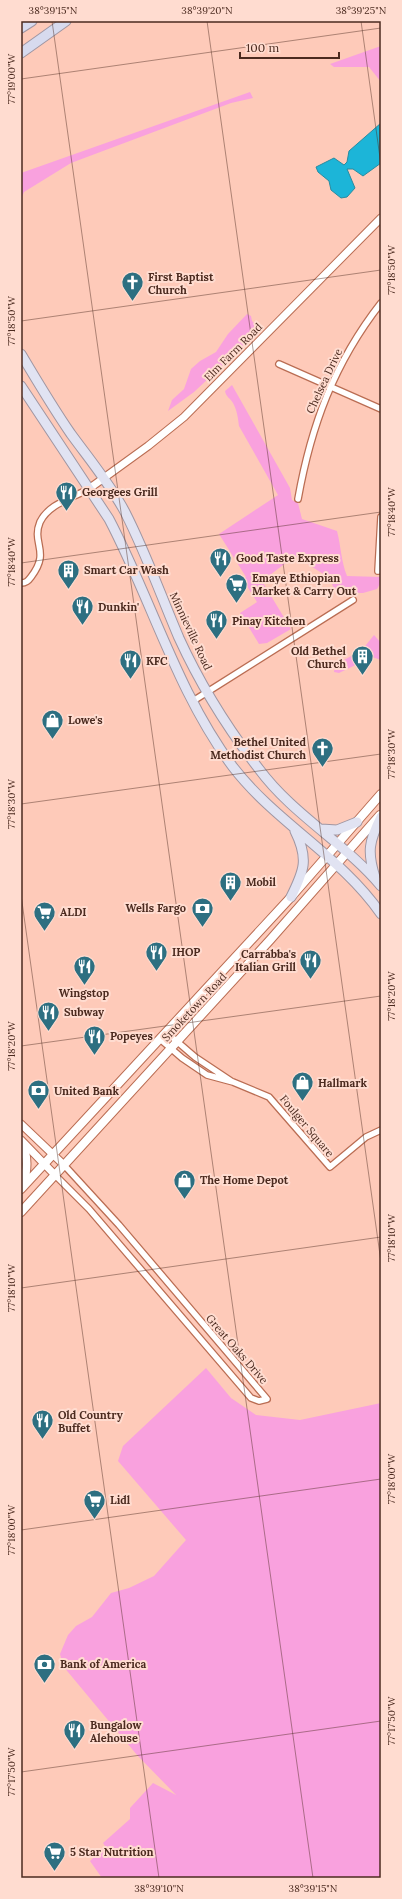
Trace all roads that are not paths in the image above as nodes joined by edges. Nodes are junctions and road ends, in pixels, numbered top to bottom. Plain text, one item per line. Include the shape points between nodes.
1 (32, 21) edge
2 (66, 21) edge
3 (21, 28) edge
4 (21, 53) edge
5 (381, 218) edge
6 (381, 303) edge
7 (21, 355) edge
8 (279, 364) dead end
9 (24, 367) edge
10 (21, 386) edge
11 (331, 386) junction
12 (381, 409) edge
13 (103, 478) junction
14 (90, 488) junction
15 (298, 499) dead end
16 (381, 517) edge
17 (378, 571) dead end
18 (21, 584) edge
19 (353, 600) dead end
20 (207, 692) junction
21 (193, 701) junction
22 (381, 794) edge
23 (381, 814) edge
24 (381, 818) edge
25 (357, 822) junction
26 (294, 828) junction
27 (319, 828) junction
28 (338, 845) junction
29 (347, 853) junction
30 (328, 856) junction
31 (337, 865) junction
32 (379, 884) edge
33 (291, 897) junction
34 (381, 914) edge
35 (166, 1032) junction
36 (160, 1039) junction
37 (177, 1042) junction
38 (171, 1048) junction
39 (233, 1082) junction
40 (21, 1124) edge
41 (381, 1130) edge
42 (21, 1141) edge
43 (53, 1154) junction
44 (45, 1164) junction
45 (64, 1165) junction
46 (55, 1175) junction
47 (21, 1189) edge
48 (21, 1212) edge

1 - 3 highway
2 - 4 highway
5 - 13 street, Elm Farm Road via 184,416
6 - 11 street, Chelsea Drive via 359,335
7 - 9 main road, Minnieville Road
8 - 11 street
9 - 13 main road, Minnieville Road
10 - 14 main road via 51,434
11 - 12 street
11 - 15 street, Chelsea Drive via 315,425
13 - 14 street, Elm Farm Road
13 - 20 main road, Minnieville Road via 136,536 180,638
14 - 18 street via 51,509 40,522 40,564 27,582
14 - 21 main road via 121,540 164,644
16 - 17 street
19 - 20 street
20 - 21 street
20 - 27 main road, Minnieville Road via 267,780
21 - 26 main road via 233,767 258,796
22 - 25 main road, Smoketown Road
23 - 29 main road, Smoketown Road
24 - 32 main road via 370,845 370,862
25 - 27 main road via 337,830
25 - 28 main road, Smoketown Road
26 - 30 main road
26 - 33 main road via 301,843 304,859 302,873
27 - 28 main road, Minnieville Road
28 - 29 main road, Minnieville Road
28 - 30 main road, Smoketown Road
29 - 31 main road, Smoketown Road
29 - 32 main road, Minnieville Road
30 - 31 main road
30 - 33 main road, Smoketown Road
31 - 34 main road via 371,899
31 - 37 main road, Smoketown Road
33 - 35 main road, Smoketown Road
35 - 36 main road, Smoketown Road
35 - 37 street, Foulger Square
36 - 38 street, Foulger Square
36 - 43 main road, Smoketown Road
37 - 38 main road, Smoketown Road
37 - 39 street, Foulger Square
38 - 39 street, Foulger Square via 207,1075
38 - 45 main road, Smoketown Road
39 - 41 street, Foulger Square via 261,1092 275,1102 330,1167 366,1137
40 - 43 street
42 - 44 street
42 - 47 main road via 26,1153 27,1166
43 - 44 main road, Smoketown Road
43 - 45 street
44 - 46 street
44 - 47 main road, Smoketown Road
45 - 46 main road, Smoketown Road
45 - 46 street, Great Oaks Drive via 120,1225 267,1399 259,1401 251,1398 89,1210
46 - 48 main road, Smoketown Road

